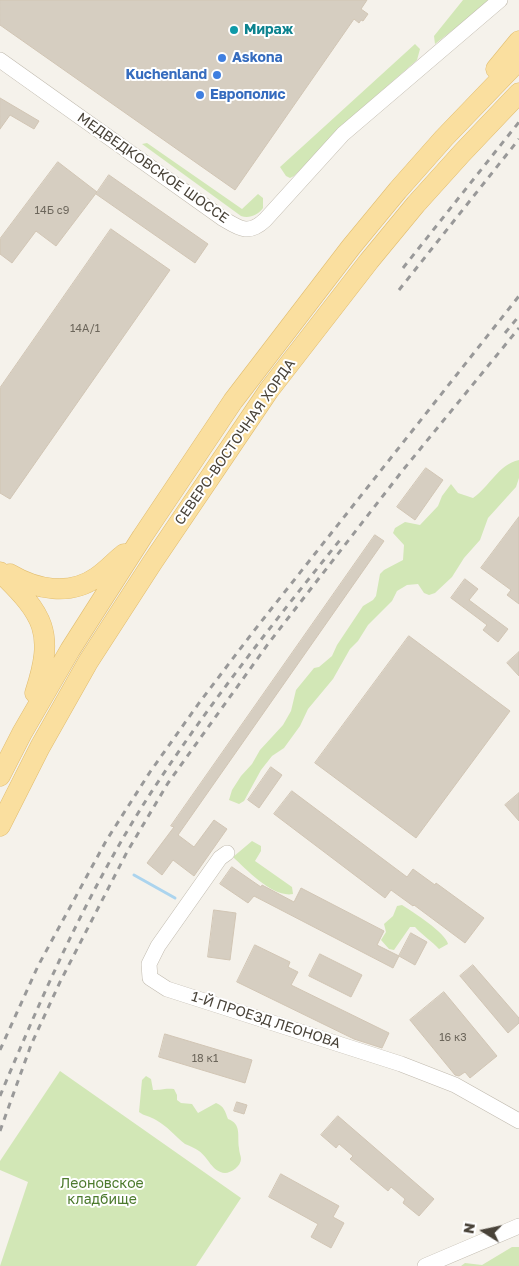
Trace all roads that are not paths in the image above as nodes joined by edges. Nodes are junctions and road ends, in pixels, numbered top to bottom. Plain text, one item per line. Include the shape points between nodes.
1 (500, 0) edge
2 (519, 41) edge
3 (0, 60) edge
4 (519, 60) edge
5 (519, 93) edge
6 (444, 138) junction
7 (142, 537) junction
8 (0, 568) edge
9 (0, 572) edge
10 (22, 733) junction
11 (0, 776) edge
12 (0, 826) edge
13 (226, 853) dead end
14 (519, 1121) edge
15 (519, 1226) edge
16 (425, 1266) edge

1 - 3 street, МЕДВЕДКОВСКОЕ ШОССЕ via 350,127 265,220 246,230 222,218
2 - 6 main road
4 - 6 main road, СЕВЕРО-ВОСТОЧНАЯ ХОРДА
5 - 12 main road, СЕВЕРО-ВОСТОЧНАЯ ХОРДА via 442,175 369,261 268,390 88,662
6 - 7 main road, СЕВЕРО-ВОСТОЧНАЯ ХОРДА via 352,247 233,402
7 - 8 main road via 97,577 80,586 50,589 35,586
7 - 10 main road, СЕВЕРО-ВОСТОЧНАЯ ХОРДА
9 - 10 main road via 27,599 43,629 43,668
10 - 11 main road, СЕВЕРО-ВОСТОЧНАЯ ХОРДА
13 - 14 street, 1-Й ПРОЕЗД ЛЕОНОВА via 158,946 149,964 150,978 167,989 401,1064 455,1085
15 - 16 street

